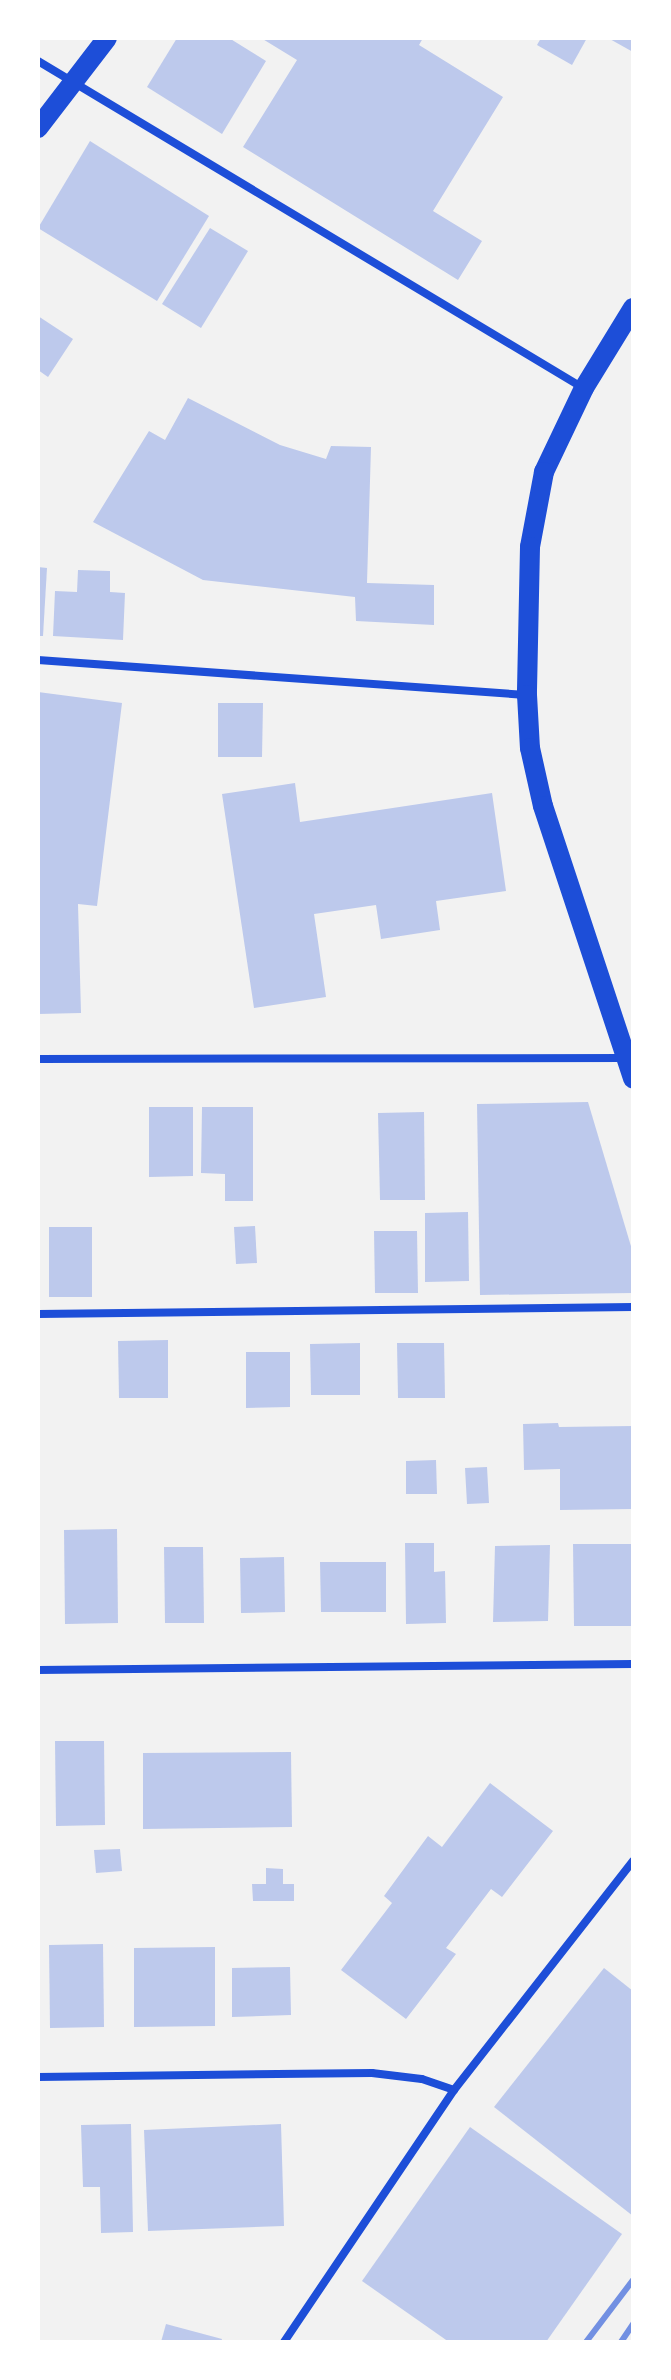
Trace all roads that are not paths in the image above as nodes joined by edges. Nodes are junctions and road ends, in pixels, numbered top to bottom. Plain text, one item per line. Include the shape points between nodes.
1 (107, 38) edge
2 (38, 61) edge
3 (73, 82) junction
4 (38, 128) edge
5 (633, 308) edge
6 (584, 388) junction
7 (38, 660) edge
8 (527, 695) junction
9 (626, 1058) junction
10 (38, 1059) edge
11 (633, 1078) edge
12 (633, 1307) edge
13 (38, 1314) edge
14 (633, 1664) edge
15 (38, 1670) edge
16 (633, 1861) edge
17 (38, 2077) edge
18 (454, 2090) junction
19 (284, 2342) edge

1 - 3 main road
2 - 3 street
3 - 4 main road
3 - 6 street
5 - 6 main road
6 - 8 main road via 551,451 532,522
7 - 8 street
8 - 9 main road via 530,748 543,806
9 - 10 street
9 - 11 main road
12 - 13 street
14 - 15 street
16 - 18 street
17 - 18 street via 372,2073 422,2079
18 - 19 street

